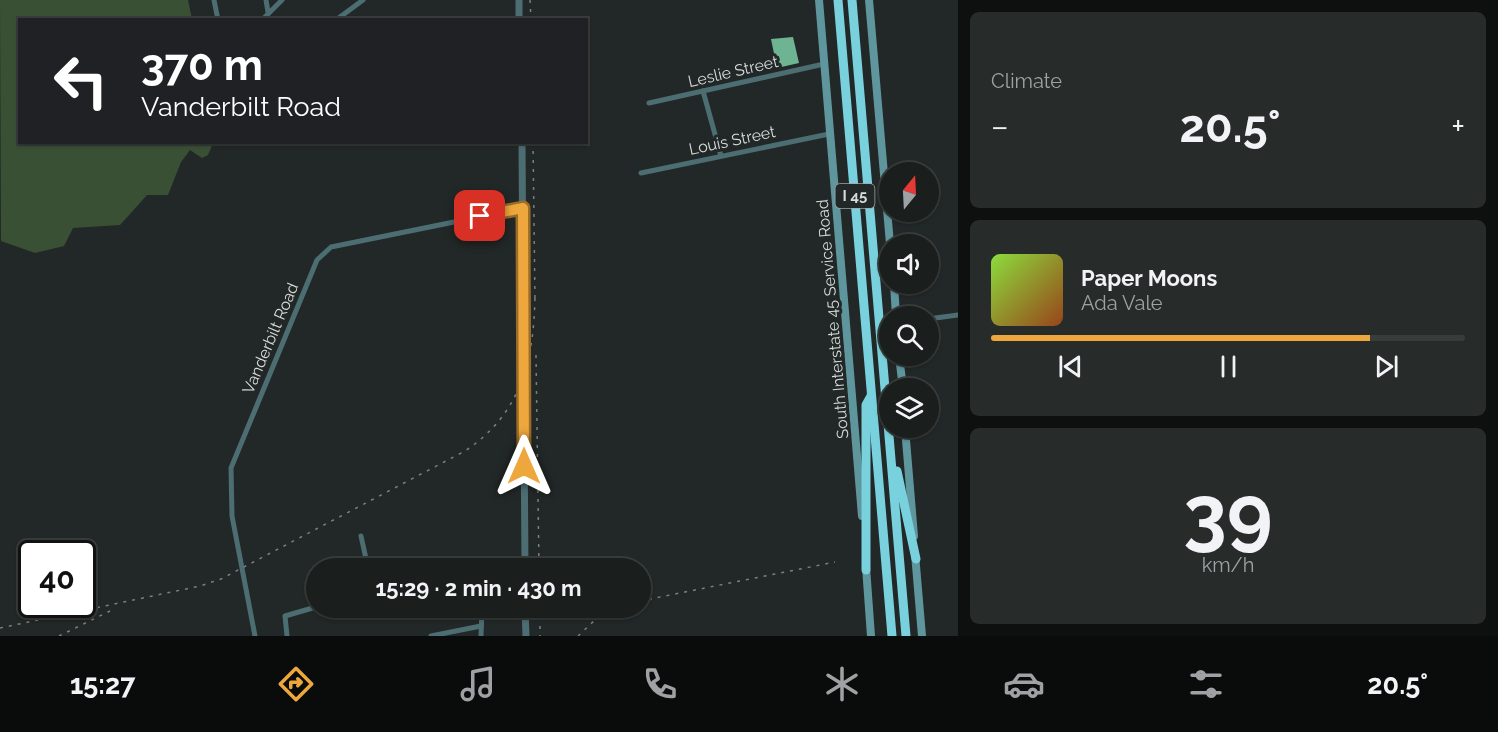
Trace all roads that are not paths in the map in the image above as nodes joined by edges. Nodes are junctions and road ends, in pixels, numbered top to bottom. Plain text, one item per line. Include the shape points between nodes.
1 (214, 0) edge
2 (266, 0) edge
3 (282, 0) edge
4 (363, 0) edge
5 (519, 0) edge
6 (819, 0) edge
7 (838, 0) edge
8 (852, 0) edge
9 (869, 0) edge
10 (268, 12) junction
11 (218, 18) edge
12 (264, 18) edge
13 (339, 18) edge
14 (519, 18) edge
15 (824, 64) junction
16 (703, 91) junction
17 (649, 103) dead end
18 (829, 134) junction
19 (522, 144) edge
20 (721, 156) junction
21 (641, 173) dead end
22 (523, 208) junction
23 (890, 234) edge
24 (958, 315) edge
25 (939, 318) edge
26 (884, 378) edge
27 (871, 395) junction
28 (889, 438) edge
29 (891, 438) edge
30 (906, 438) edge
31 (361, 536) dead end
32 (366, 558) edge
33 (525, 558) edge
34 (916, 560) junction
35 (866, 570) junction
36 (306, 610) edge
37 (481, 618) edge
38 (525, 618) edge
39 (481, 626) junction
40 (255, 636) edge
41 (287, 636) edge
42 (430, 636) edge
43 (481, 636) edge
44 (526, 636) edge
45 (871, 636) edge
46 (892, 636) edge
47 (906, 636) edge
48 (922, 636) edge

1 - 11 street
2 - 10 street
3 - 10 street
4 - 13 street
5 - 14 street
6 - 15 main road, South Interstate 45 Service Road
7 - 27 highway, I 45
8 - 26 highway, I 45
9 - 23 main road
10 - 12 street
15 - 16 street, Leslie Street
15 - 18 main road, South Interstate 45 Service Road
16 - 17 street, Leslie Street
16 - 20 street
18 - 20 street, Louis Street
18 - 35 main road, South Interstate 45 Service Road
19 - 22 street
20 - 21 street, Louis Street
22 - 33 street
22 - 40 street, Vanderbilt Road via 331,247 317,260 231,468 232,516
24 - 25 street
27 - 35 highway via 866,405
27 - 46 highway, I 45
28 - 47 highway, I 45
29 - 34 highway
30 - 34 main road
31 - 32 street
34 - 48 main road
35 - 45 main road, South Interstate 45 Service Road
36 - 41 street via 285,616
37 - 39 street
38 - 44 street
39 - 42 street
39 - 43 street

